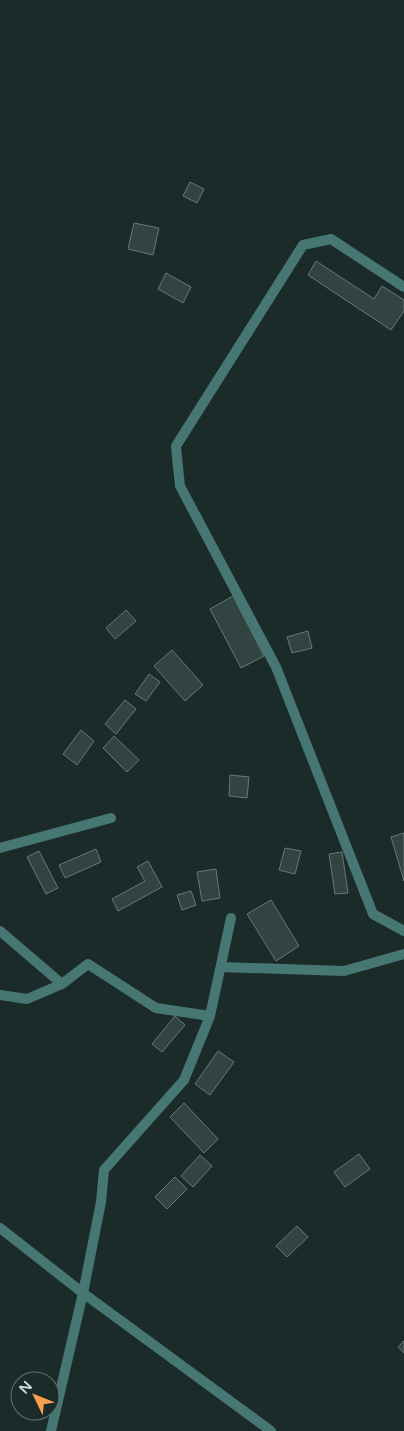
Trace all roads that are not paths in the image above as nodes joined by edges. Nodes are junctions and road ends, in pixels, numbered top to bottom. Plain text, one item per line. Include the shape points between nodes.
1 (404, 287) edge
2 (111, 818) dead end
3 (0, 848) edge
4 (231, 918) dead end
5 (0, 931) edge
6 (404, 931) edge
7 (404, 954) edge
8 (221, 967) junction
9 (62, 984) junction
10 (0, 994) edge
11 (210, 1016) junction
12 (0, 1228) edge
13 (83, 1293) junction
14 (51, 1431) edge
15 (271, 1431) edge

1 - 6 street via 331,239 303,245 176,446 180,486 276,667 373,914
2 - 3 street
4 - 8 street
5 - 9 street
7 - 8 street via 344,971
8 - 11 street
9 - 10 street via 27,999
9 - 11 street via 88,964 156,1008
11 - 13 street via 184,1080 104,1170
12 - 13 street
13 - 14 street
13 - 15 street

